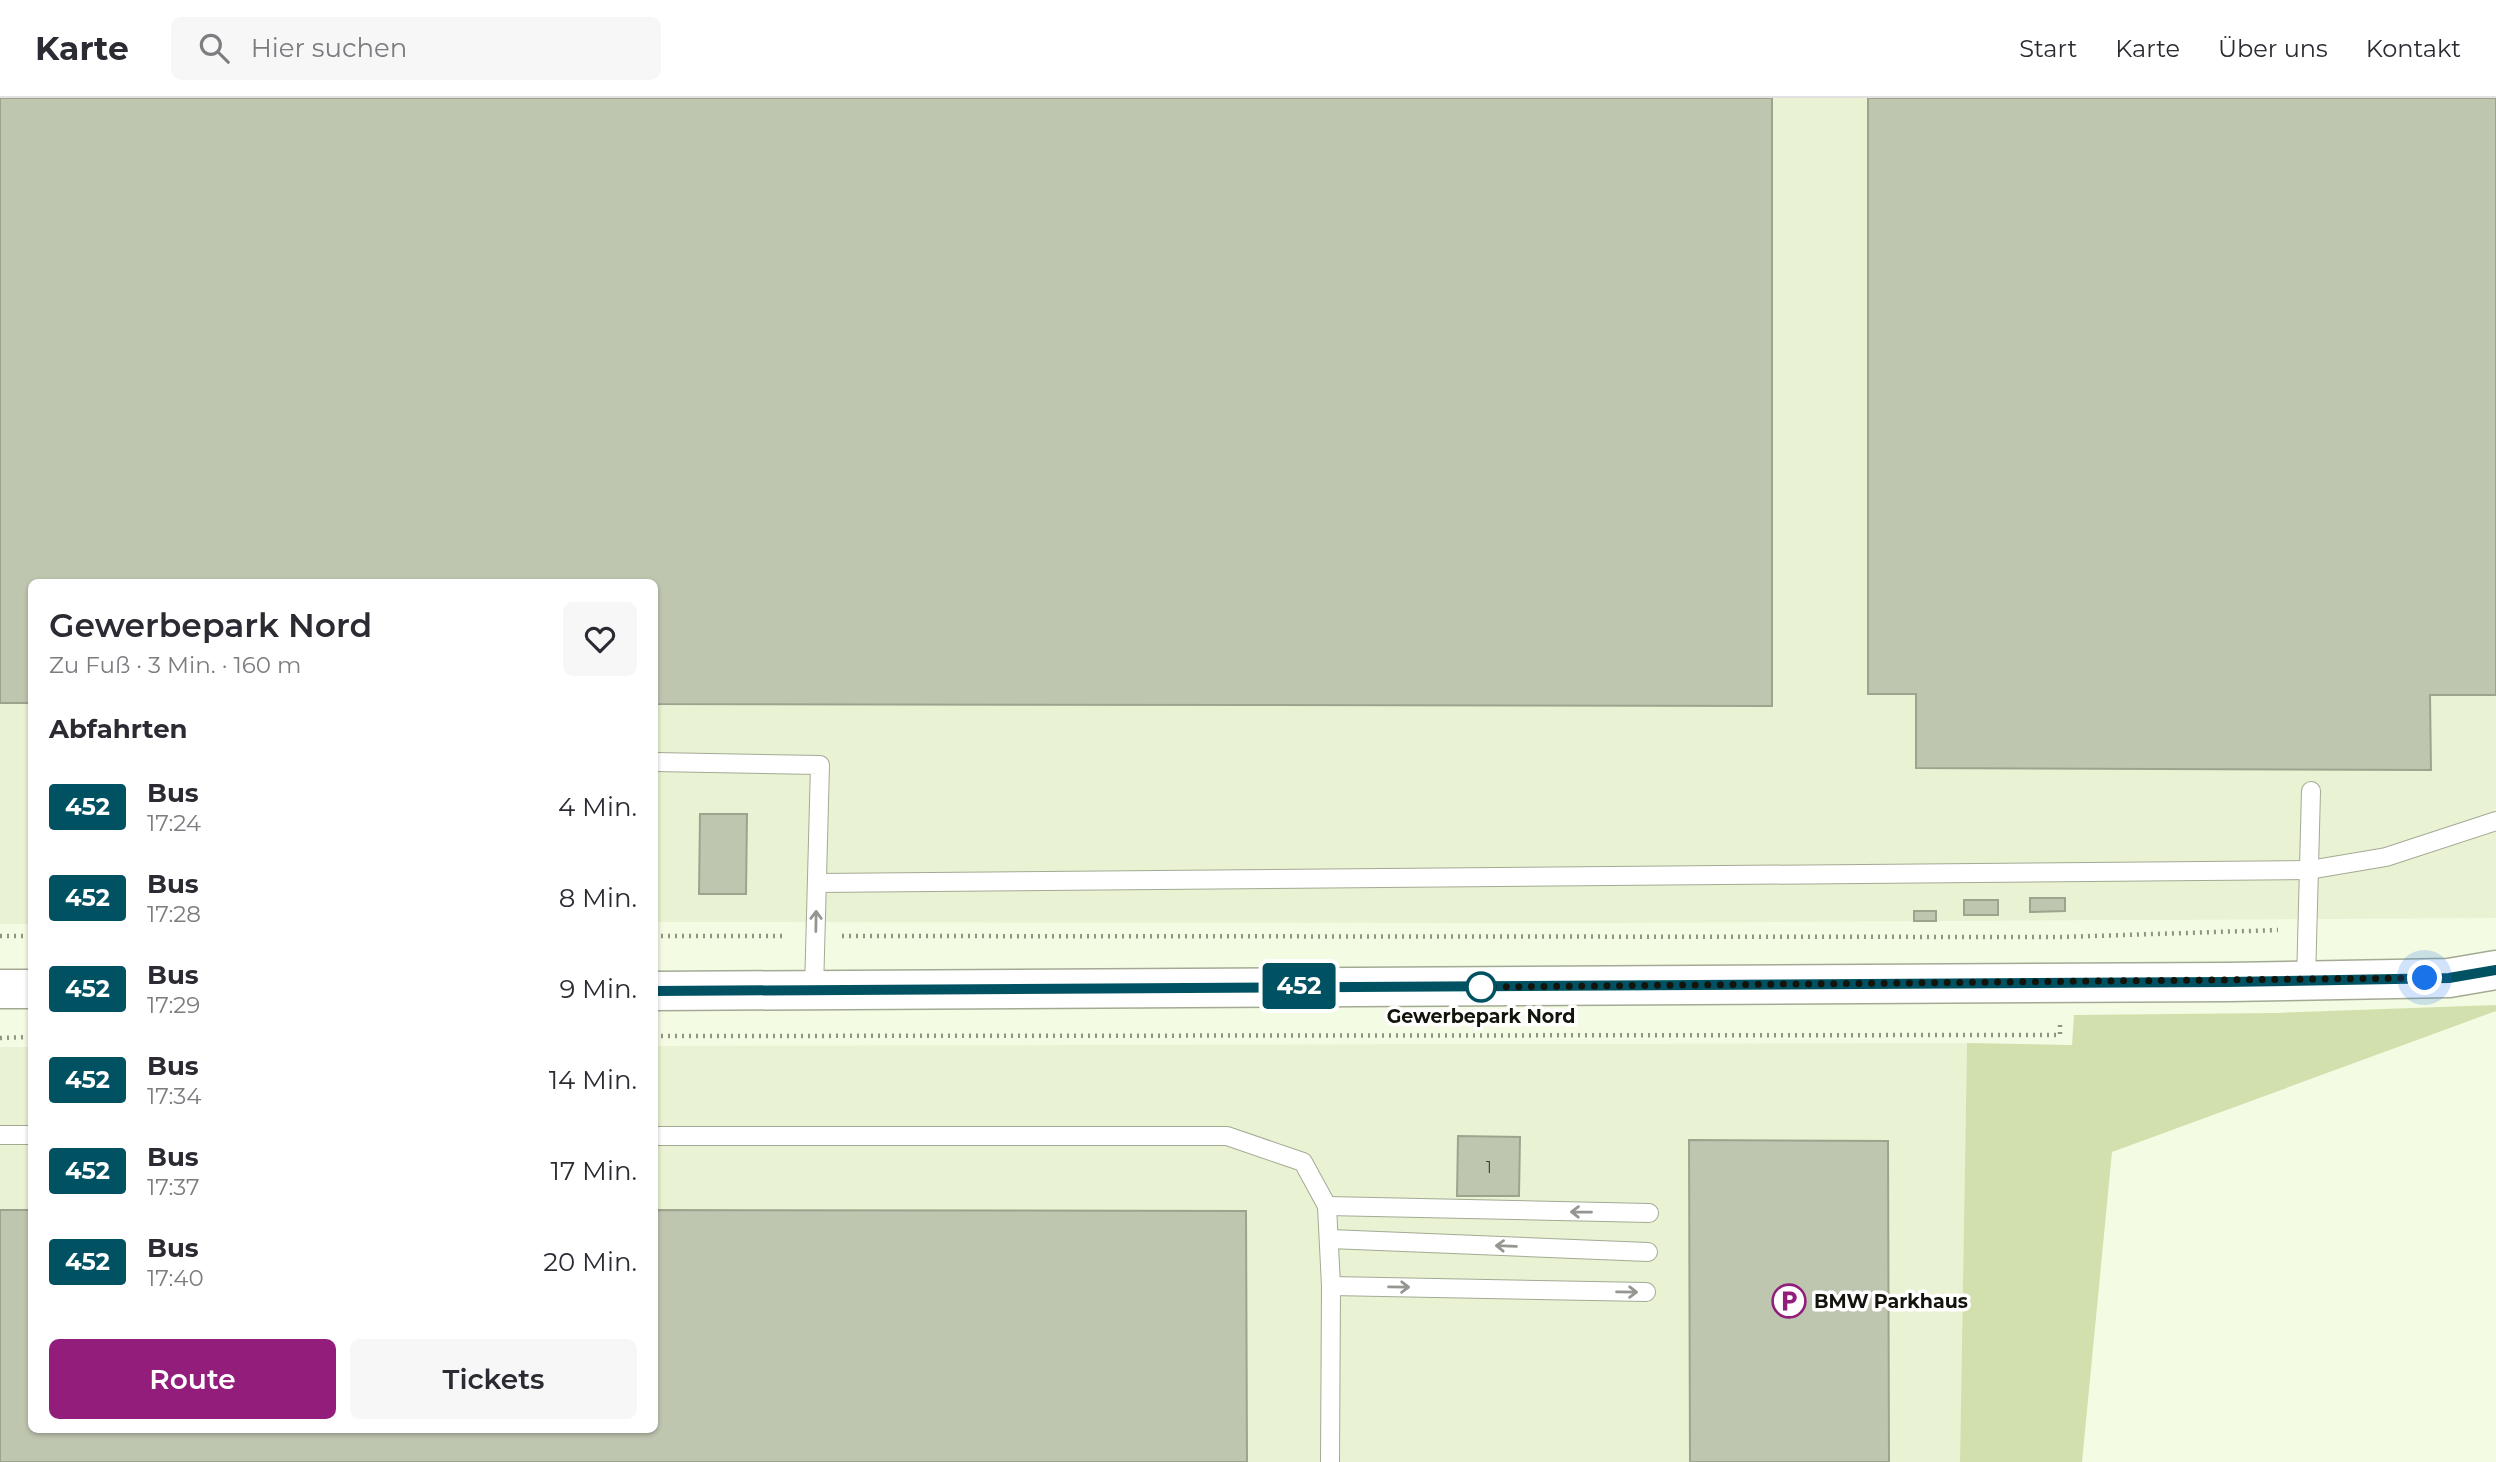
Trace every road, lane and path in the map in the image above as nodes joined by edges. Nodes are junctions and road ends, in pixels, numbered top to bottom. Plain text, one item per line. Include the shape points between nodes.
1 (658, 762) edge
2 (2311, 791) dead end
3 (2496, 821) edge
4 (2309, 870) junction
5 (817, 883) junction
6 (2307, 929) junction
7 (0, 936) edge
8 (28, 936) edge
9 (658, 936) edge
10 (816, 936) junction
11 (2062, 937) junction
12 (2496, 970) edge
13 (2306, 981) junction
14 (2062, 983) junction
15 (0, 989) edge
16 (28, 989) edge
17 (814, 990) junction
18 (658, 991) edge
19 (658, 1036) edge
20 (28, 1037) edge
21 (0, 1038) edge
22 (0, 1135) edge
23 (28, 1135) edge
24 (658, 1136) edge
25 (1327, 1206) junction
26 (1649, 1213) dead end
27 (1330, 1239) junction
28 (1648, 1252) dead end
29 (1331, 1286) junction
30 (1646, 1292) dead end
31 (1330, 1462) edge

1 - 5 lane via 820,765
2 - 4 lane
3 - 4 lane via 2386,858
4 - 5 lane
4 - 6 lane
10 -> 5 lane
6 - 11 path
6 - 13 lane
7 - 8 path
9 - 10 path
10 - 11 path
10 - 17 lane
11 - 14 path
12 - 13 street via 2449,978
13 - 14 street
14 - 17 street
14 - 19 path via 2060,1035
15 - 16 street
17 - 18 street
20 - 21 path
22 - 23 lane
24 - 25 lane via 1227,1136 1303,1163
26 -> 25 lane
25 - 27 lane
28 -> 27 lane
27 - 29 lane
29 -> 30 lane
29 - 31 lane

